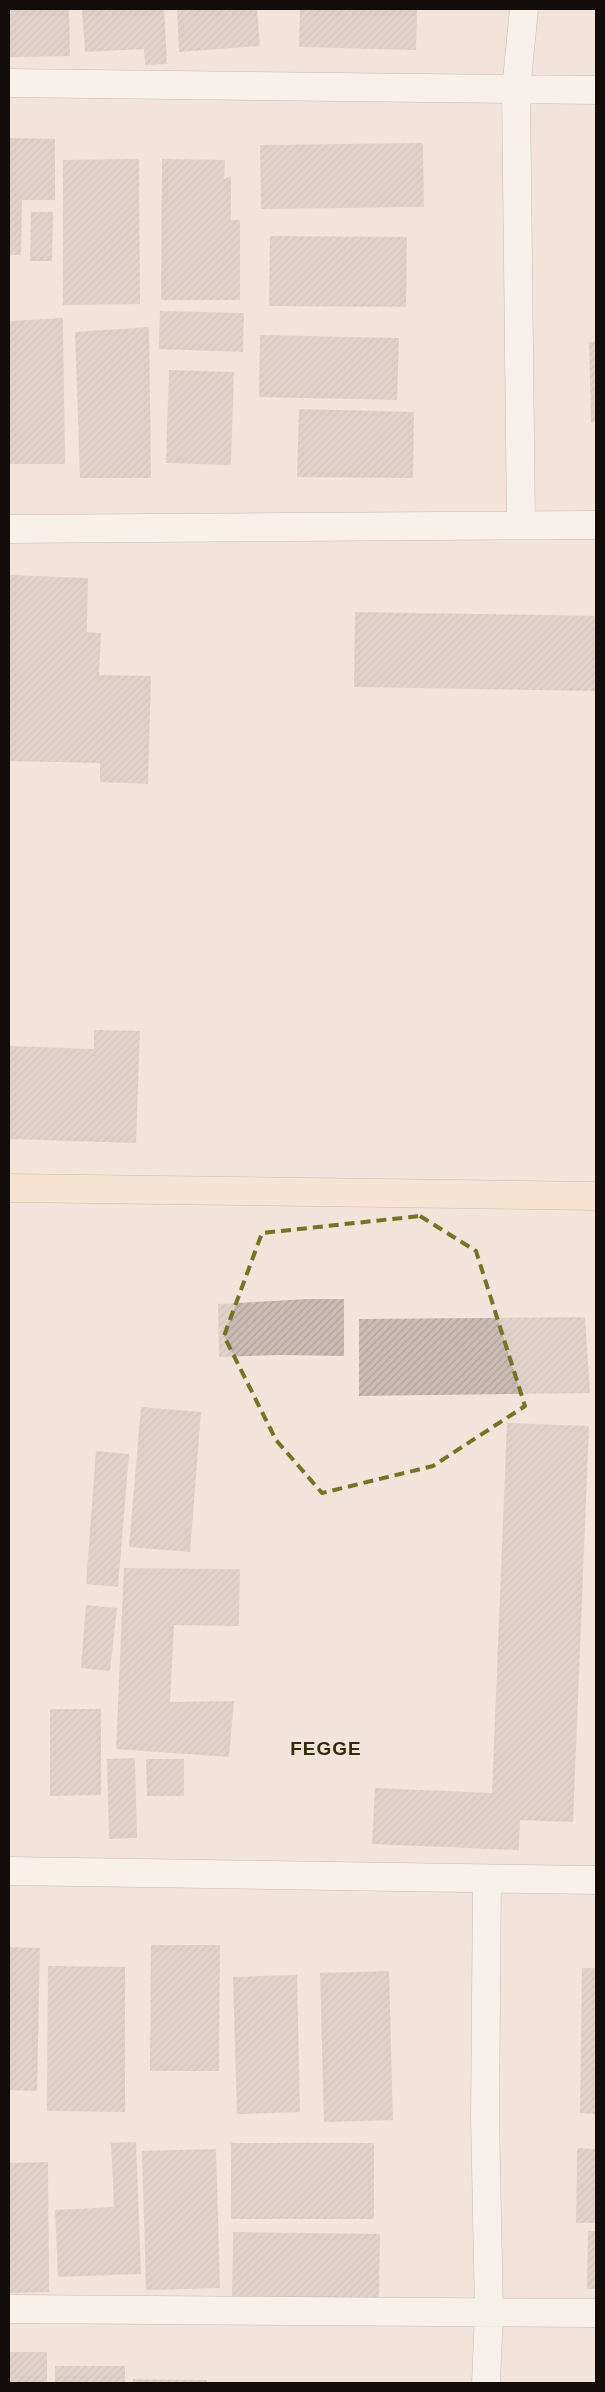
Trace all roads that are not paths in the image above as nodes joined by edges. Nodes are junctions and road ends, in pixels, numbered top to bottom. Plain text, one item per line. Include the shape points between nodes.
1 (524, 9) edge
2 (9, 83) edge
3 (516, 90) junction
4 (596, 90) edge
5 (521, 524) junction
6 (596, 525) edge
7 (9, 529) edge
8 (9, 1188) edge
9 (596, 1196) edge
10 (9, 1872) edge
11 (487, 1879) junction
12 (596, 1880) edge
13 (9, 2309) edge
14 (489, 2312) junction
15 (596, 2313) edge
16 (486, 2383) edge

1 - 3 street
2 - 3 street
3 - 4 street
3 - 5 street
5 - 6 street
5 - 7 street
8 - 9 street
10 - 11 street
11 - 12 street
11 - 14 street via 485,2118
13 - 14 street
14 - 15 street
14 - 16 street

